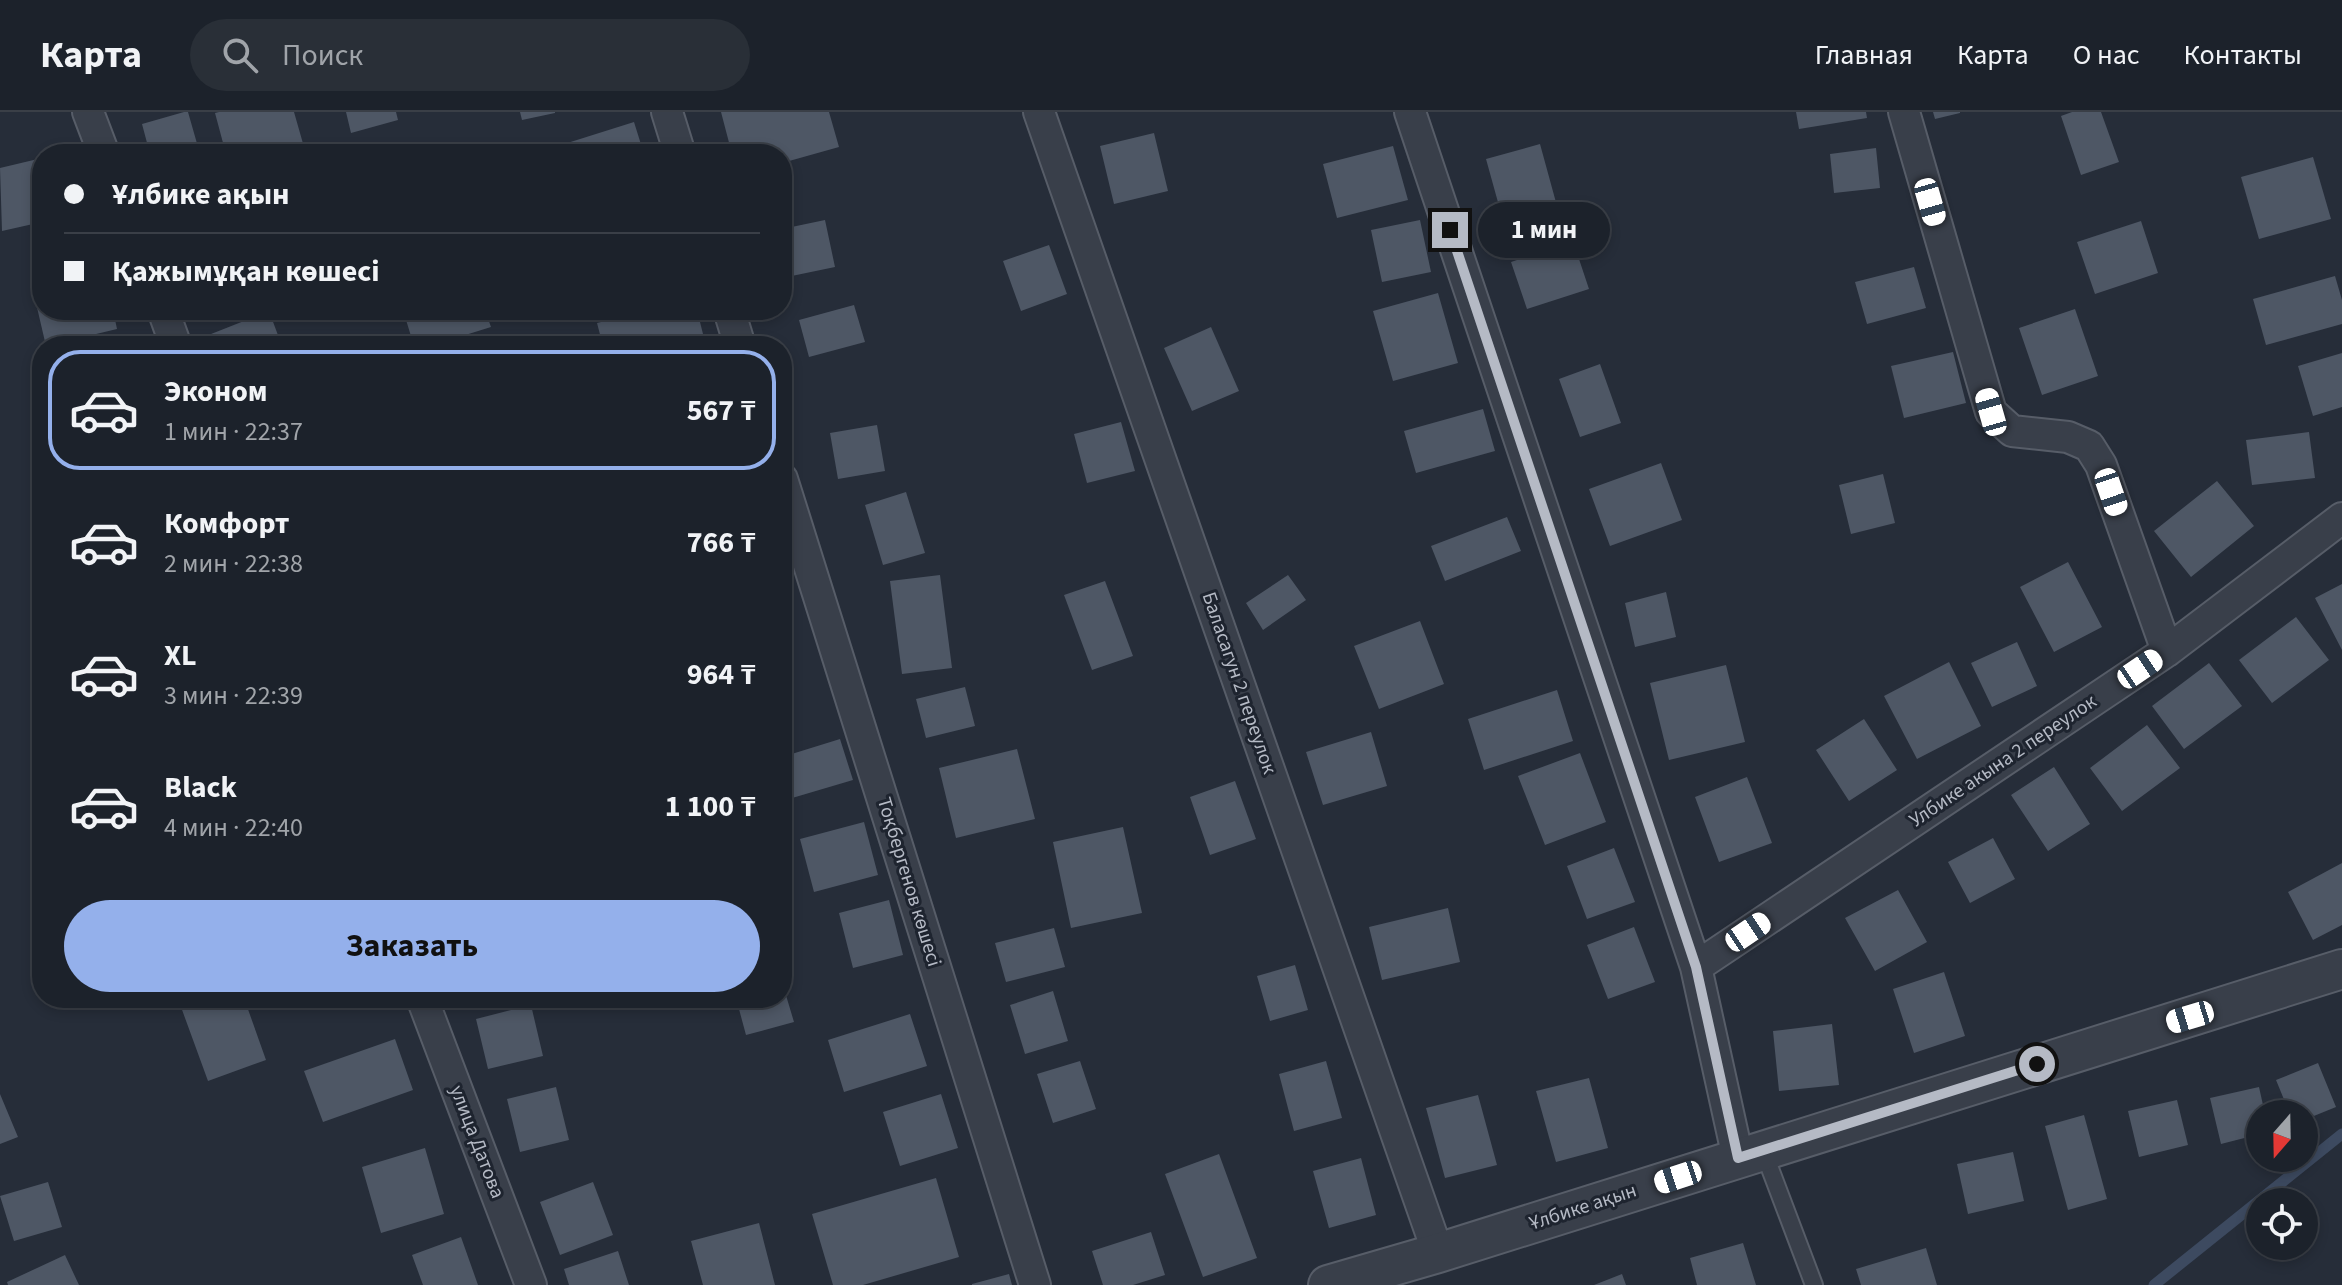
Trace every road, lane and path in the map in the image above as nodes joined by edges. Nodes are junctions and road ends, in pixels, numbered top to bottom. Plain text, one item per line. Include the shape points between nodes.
1 (88, 112) edge
2 (667, 112) edge
3 (1039, 112) edge
4 (1410, 112) edge
5 (1904, 112) edge
6 (100, 144) edge
7 (677, 144) edge
8 (792, 511) edge
9 (2342, 518) edge
10 (2167, 651) junction
11 (1696, 967) junction
12 (2342, 969) edge
13 (426, 1008) edge
14 (1750, 1154) junction
15 (1438, 1253) junction
16 (531, 1285) edge
17 (1035, 1285) edge
18 (1328, 1285) edge
19 (1814, 1285) edge

1 - 6 street
2 - 7 street
3 - 15 street, Баласагун 2 переулок
4 - 11 street
5 - 10 street via 1991,412 2012,431 2068,437 2089,446 2101,465
8 - 17 street, Тоқбергенов көшесі
9 - 10 street, Улбике акына 2 переулок
10 - 11 street, Улбике акына 2 переулок
11 - 14 street
12 - 14 street, Ұлбике ақын
13 - 16 street, улица Датова
14 - 15 street, Ұлбике ақын
14 - 19 lane
15 - 18 street, Ұлбике ақын

